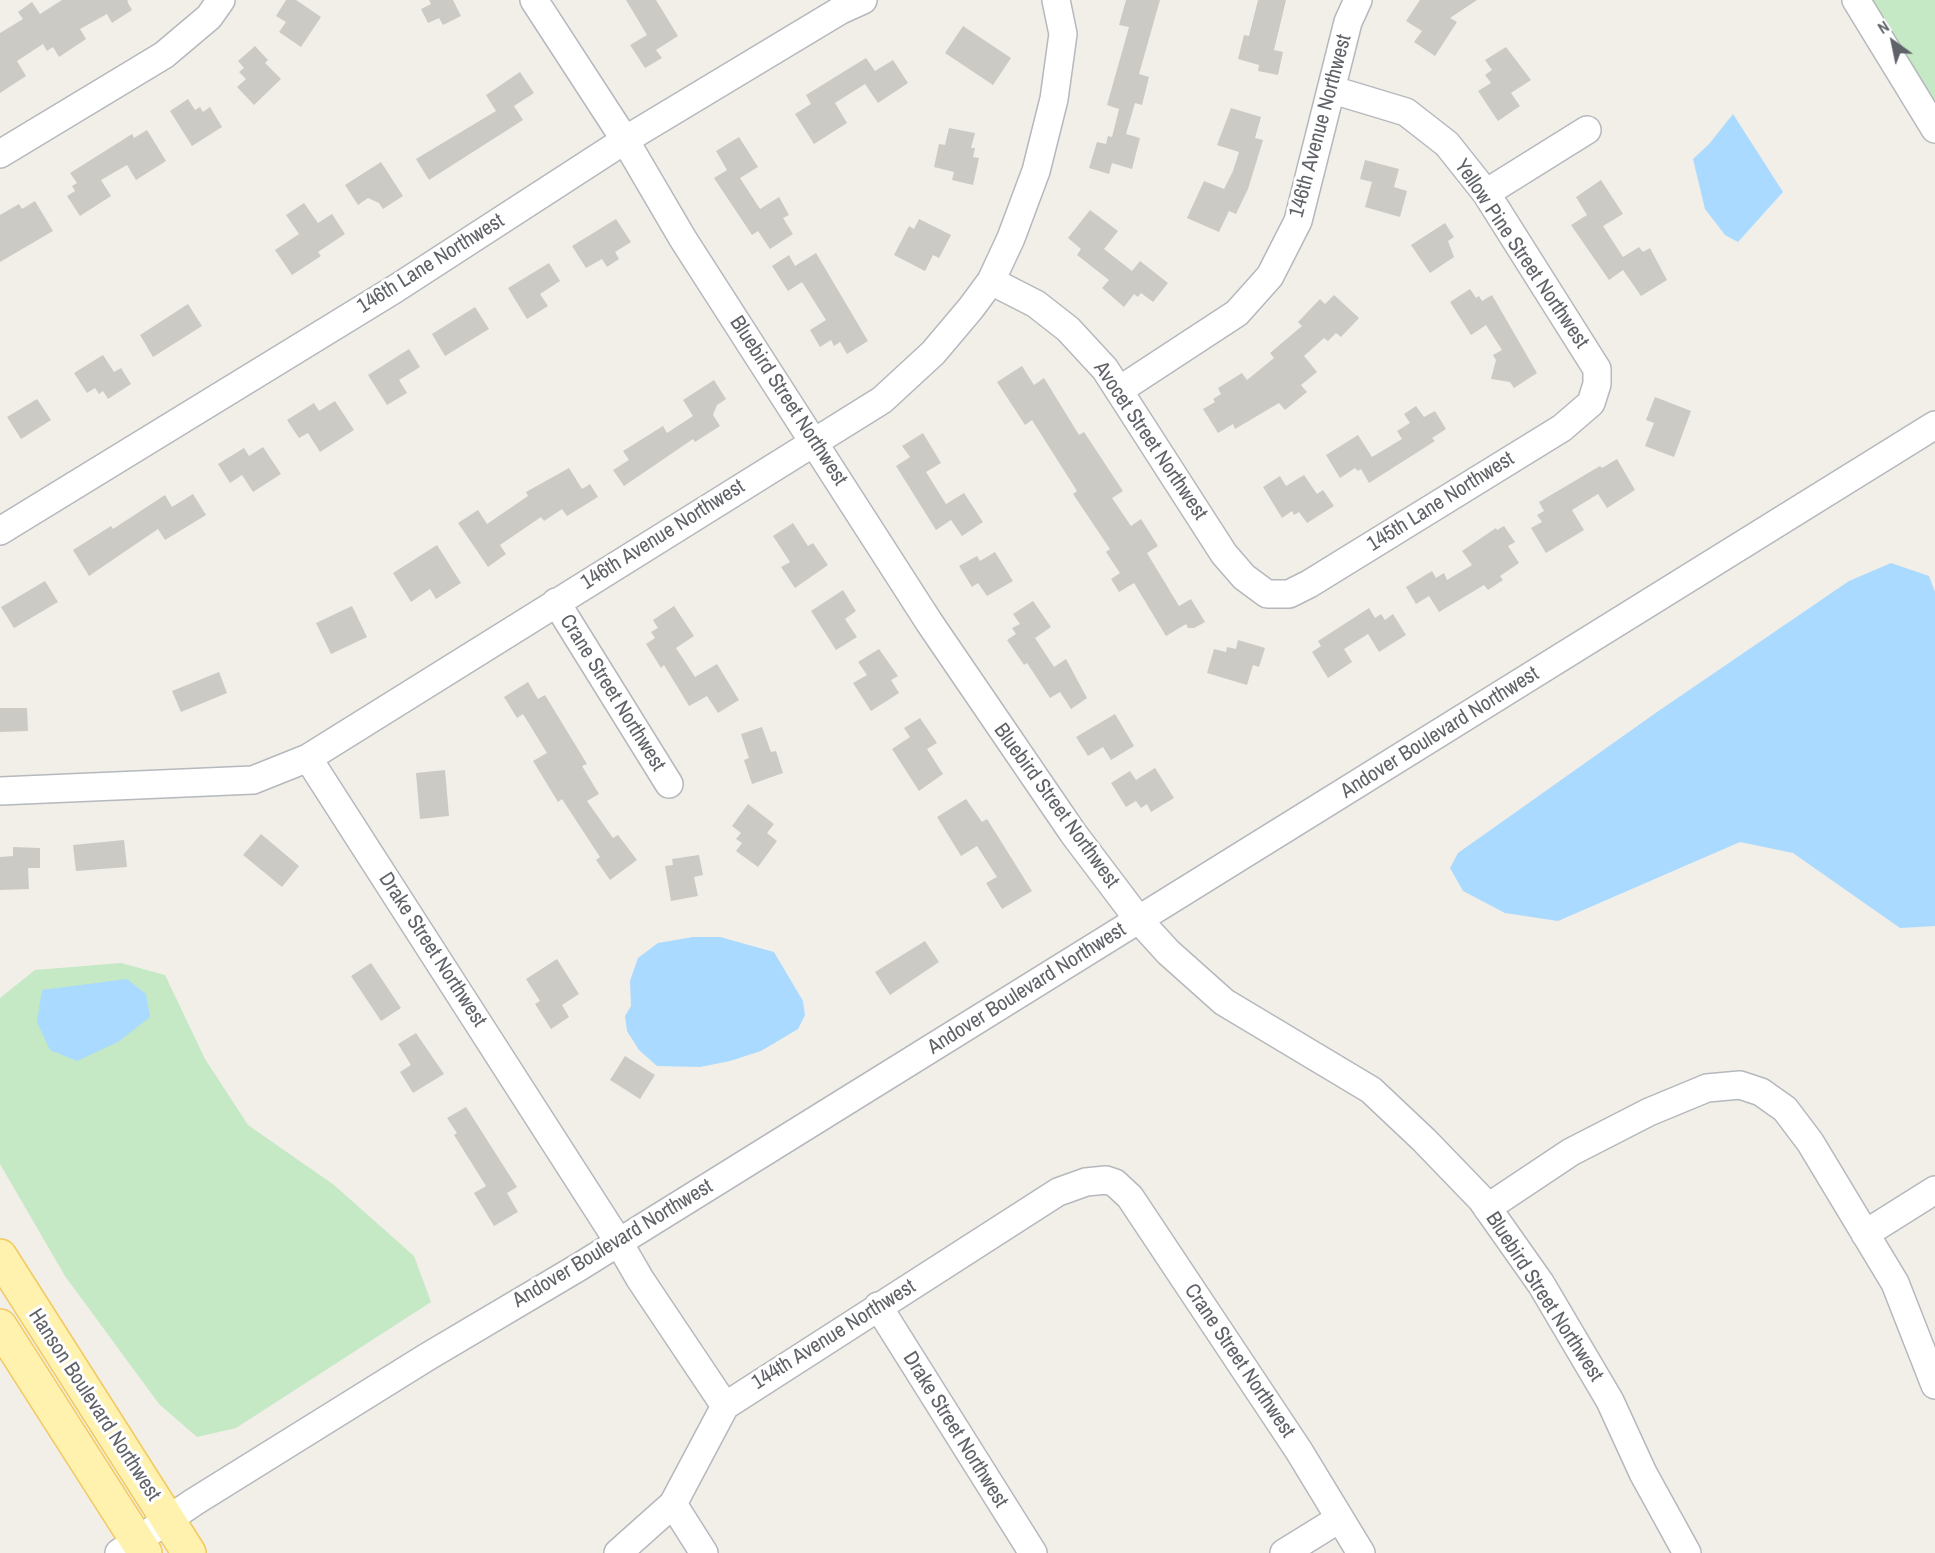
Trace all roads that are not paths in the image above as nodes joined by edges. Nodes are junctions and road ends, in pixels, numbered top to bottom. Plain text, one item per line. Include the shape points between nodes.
1 (221, 0) edge
2 (534, 0) edge
3 (863, 0) edge
4 (1056, 0) edge
5 (1358, 0) edge
6 (1856, 0) edge
7 (1333, 90) junction
8 (1935, 129) edge
9 (1587, 130) dead end
10 (625, 140) junction
11 (0, 154) edge
12 (1486, 193) junction
13 (992, 281) junction
14 (1598, 384) joint
15 (1121, 389) junction
16 (1935, 425) edge
17 (814, 441) junction
18 (0, 531) edge
19 (1267, 594) joint
20 (556, 602) junction
21 (308, 758) junction
22 (669, 784) dead end
23 (0, 791) edge
24 (1138, 919) junction
25 (1106, 1180) joint
26 (1935, 1190) edge
27 (1487, 1208) junction
28 (1864, 1234) junction
29 (618, 1241) junction
30 (0, 1256) edge
31 (878, 1306) junction
32 (0, 1326) edge
33 (1935, 1385) edge
34 (725, 1406) junction
35 (673, 1504) junction
36 (1339, 1519) junction
37 (168, 1520) junction
38 (133, 1548) edge
39 (189, 1553) edge
40 (618, 1553) edge
41 (704, 1553) edge
42 (1033, 1553) edge
43 (1284, 1553) edge
44 (1360, 1553) edge
45 (1687, 1553) edge

1 - 11 street via 209,17 164,55
2 - 10 street, Bluebird Street Northwest
3 - 10 street, 146th Lane Northwest
4 - 13 street, 146th Avenue Northwest via 1062,34 1054,99 1036,171
5 - 7 street, 146th Avenue Northwest via 1348,22
6 - 8 street
7 - 12 street, Yellow Pine Street Northwest via 1406,112 1447,144
7 - 15 street, 146th Avenue Northwest via 1314,149 1298,221 1270,276 1238,313
9 - 12 street
10 - 17 street, Bluebird Street Northwest via 683,239
10 - 18 street, 146th Lane Northwest via 394,289
12 - 14 street, Yellow Pine Street Northwest via 1597,369
13 - 15 street, Avocet Street Northwest via 1036,304 1068,329
13 - 17 street, 146th Avenue Northwest via 933,352 882,400
14 - 19 street, 145th Lane Northwest via 1591,403 1562,428 1309,584 1289,594
15 - 19 street, Avocet Street Northwest via 1224,554 1244,577
16 - 24 street, Andover Boulevard Northwest
17 - 20 street, 146th Avenue Northwest
17 - 24 street, Bluebird Street Northwest via 1046,796
20 - 21 street, 146th Avenue Northwest
20 - 22 street, Crane Street Northwest
21 - 23 street via 253,780
21 - 29 street, Drake Street Northwest
24 - 27 street, Bluebird Street Northwest via 1224,1002 1371,1090
24 - 29 street, Andover Boulevard Northwest
25 - 31 street, 144th Avenue Northwest via 1058,1192
25 - 36 street, Crane Street Northwest via 1131,1197 1299,1451
26 - 28 street
27 - 28 street via 1571,1152 1649,1112 1707,1088 1740,1085 1761,1092 1785,1109 1810,1142
27 - 45 street, Bluebird Street Northwest via 1541,1284 1610,1401 1643,1473
28 - 33 street via 1895,1283
29 - 34 street, Drake Street Northwest
29 - 37 street, Andover Boulevard Northwest
30 - 37 main road, Hanson Boulevard Northwest
31 - 34 street, 144th Avenue Northwest
31 - 42 street, Drake Street Northwest
32 - 38 main road, Hanson Boulevard Northwest
34 - 35 street, 144th Avenue Northwest
35 - 40 street, 144th Avenue Northwest
35 - 41 street
36 - 43 street
36 - 44 street, Crane Street Northwest
37 - 38 street, Andover Boulevard Northwest
37 - 39 main road, Hanson Boulevard Northwest

